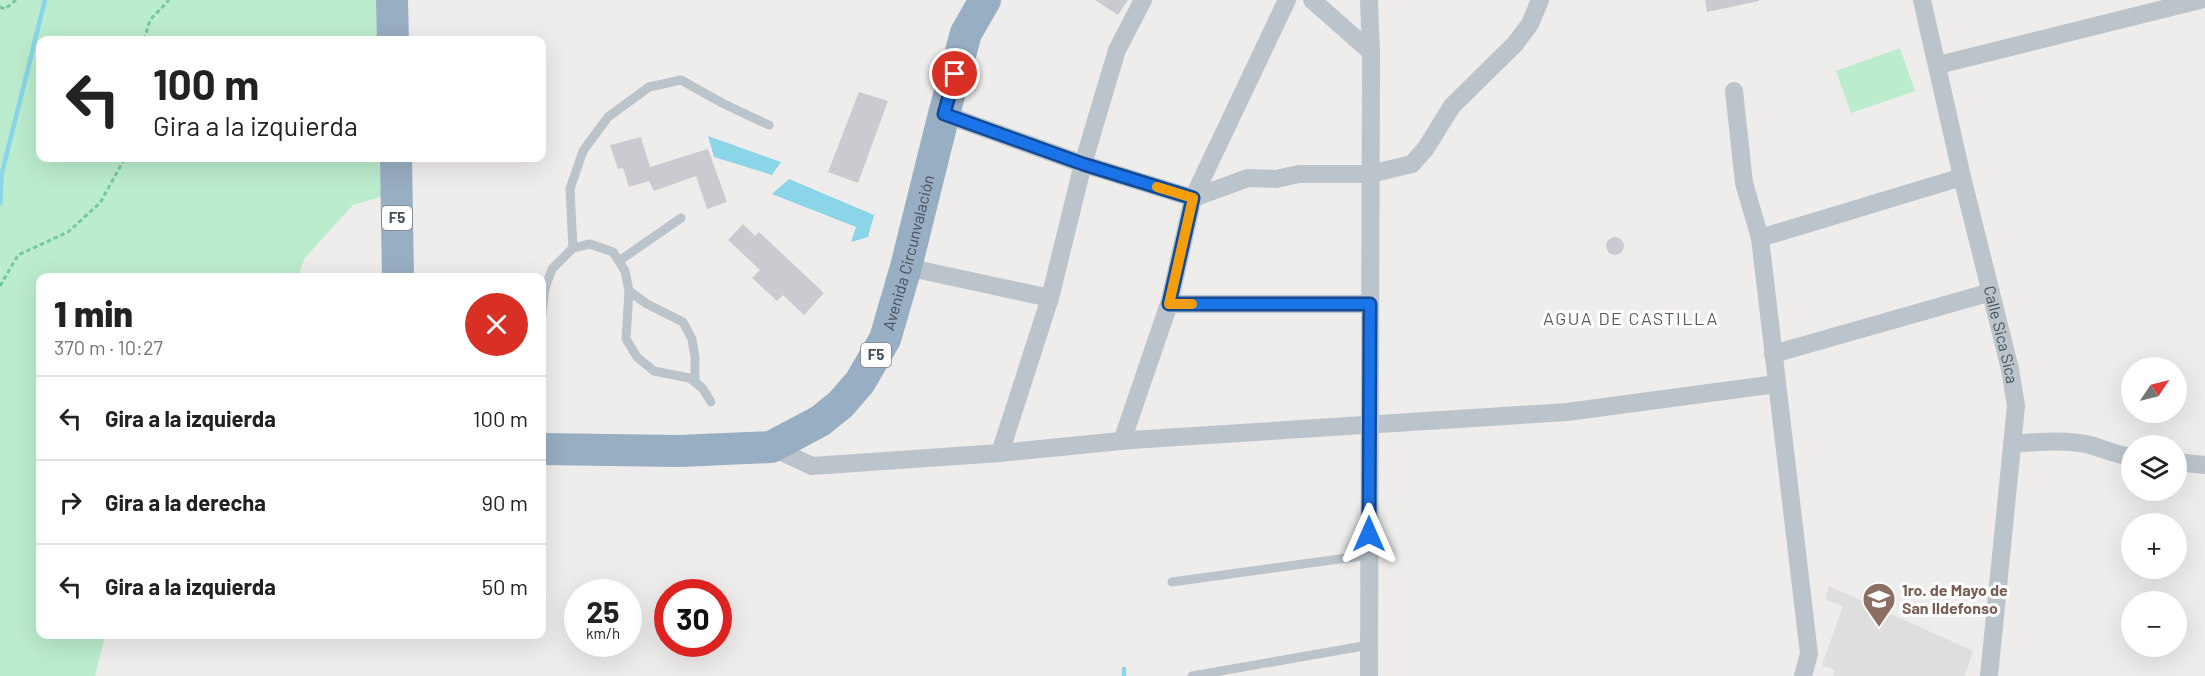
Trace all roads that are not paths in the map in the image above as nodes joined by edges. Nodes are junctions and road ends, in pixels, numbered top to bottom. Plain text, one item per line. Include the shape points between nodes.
1 (393, 0) edge
2 (985, 0) edge
3 (1143, 0) edge
4 (1287, 0) edge
5 (1312, 0) edge
6 (1369, 0) edge
7 (1540, 0) edge
8 (1922, 0) edge
9 (2200, 0) edge
10 (393, 36) edge
11 (1371, 52) junction
12 (1938, 65) junction
13 (1734, 92) dead end
14 (944, 114) junction
15 (769, 125) dead end
16 (396, 162) edge
17 (1083, 164) junction
18 (1370, 174) junction
19 (1962, 177) junction
20 (1193, 198) junction
21 (681, 218) dead end
22 (1760, 238) junction
23 (573, 248) junction
24 (619, 261) junction
25 (906, 267) junction
26 (398, 273) edge
27 (546, 285) edge
28 (629, 291) junction
29 (1991, 292) junction
30 (1050, 298) junction
31 (1169, 304) junction
32 (1370, 304) junction
33 (1773, 354) junction
34 (695, 382) junction
35 (1776, 384) junction
36 (711, 402) dead end
37 (1368, 426) junction
38 (1122, 441) junction
39 (2012, 444) junction
40 (771, 447) junction
41 (546, 449) edge
42 (1000, 453) junction
43 (2121, 455) edge
44 (2187, 463) edge
45 (2205, 465) edge
46 (1369, 555) junction
47 (1172, 582) dead end
48 (1369, 645) junction
49 (1192, 676) edge
50 (1369, 676) edge
51 (1803, 676) edge
52 (1989, 676) edge

1 - 10 highway
2 - 14 highway, Avenida Circunvalación / F5 via 966,33
3 - 17 street via 1118,50
4 - 20 street
5 - 11 street
6 - 11 street
7 - 18 street via 1530,24 1515,44 1452,106 1412,164
8 - 12 street, Calle Sica Sica
9 - 12 street
11 - 18 street
12 - 19 street, Calle Sica Sica
13 - 22 street via 1744,183
14 - 17 street
14 - 25 highway, Avenida Circunvalación / F5
15 - 23 lane via 681,80 649,87 608,117 583,151 570,189
16 - 26 highway, F5
17 - 20 street
17 - 30 street
18 - 20 street via 1248,178
18 - 32 street
19 - 22 street
19 - 29 street, Calle Sica Sica
20 - 31 street
21 - 24 lane
22 - 33 street
23 - 24 lane via 590,244 613,252
23 - 27 lane via 552,269
24 - 28 lane
25 - 30 street
25 - 40 highway, Avenida Circunvalación / F5 via 885,339 860,382 820,421
28 - 34 lane via 683,322 692,339
28 - 34 lane via 626,339 637,357 654,371
29 - 33 street
29 - 39 street, Calle Sica Sica via 2016,406
30 - 42 street
31 - 32 street
31 - 38 street
32 - 37 street
33 - 35 street
34 - 36 lane
35 - 37 street via 1568,412
35 - 51 street via 1809,654
37 - 38 street
37 - 46 street
38 - 42 street
39 - 43 street via 2064,442
39 - 52 street, Calle Sica Sica
40 - 41 highway, Avenida Circunvalación / F5 via 679,451
40 - 42 street via 812,466
44 - 45 street
46 - 47 lane
46 - 48 street
48 - 49 lane
48 - 50 street

